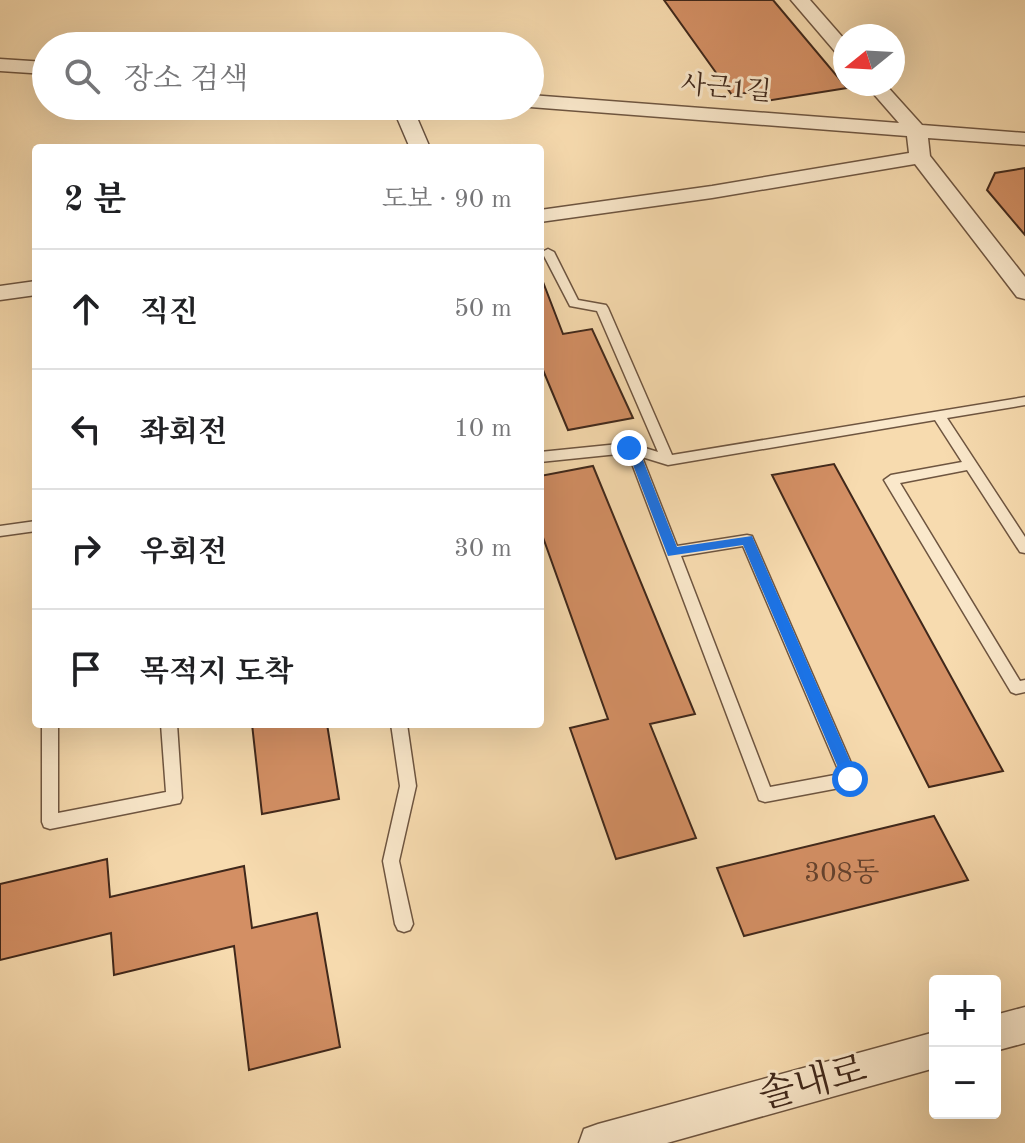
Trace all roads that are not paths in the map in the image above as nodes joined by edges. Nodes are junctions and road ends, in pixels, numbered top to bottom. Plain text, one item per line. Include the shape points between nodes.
1 (800, 0) edge
2 (833, 37) edge
3 (0, 65) edge
4 (32, 67) edge
5 (886, 96) edge
6 (544, 102) edge
7 (408, 120) edge
8 (917, 132) junction
9 (1025, 139) edge
10 (418, 144) edge
11 (920, 157) junction
12 (544, 215) edge
13 (548, 252) dead end
14 (32, 289) edge
15 (1025, 292) edge
16 (0, 293) edge
17 (1025, 401) edge
18 (939, 416) junction
19 (633, 450) junction
20 (544, 457) edge
21 (668, 460) junction
22 (969, 465) junction
23 (32, 527) edge
24 (0, 531) edge
25 (1025, 548) edge
26 (673, 552) junction
27 (1025, 686) edge
28 (50, 728) edge
29 (169, 728) edge
30 (400, 728) edge
31 (404, 924) dead end
32 (1025, 1025) edge
33 (1001, 1031) edge
34 (929, 1052) edge
35 (598, 1143) edge

1 - 2 street
3 - 4 street
5 - 8 street
6 - 8 street, 사근1길
7 - 10 street
8 - 9 street, 사근1길
8 - 11 street
11 - 12 street
11 - 15 street
13 - 21 lane via 574,303 602,308
14 - 16 street
17 - 18 lane
18 - 21 lane
18 - 22 lane
19 - 20 lane
19 - 21 lane
19 - 26 lane
22 - 25 lane
22 - 27 lane via 891,480 1016,688
23 - 24 lane
26 - 26 lane via 765,795 850,779 747,540
28 - 29 lane via 50,822 174,798
30 - 31 lane via 408,786 391,861
32 - 33 street
34 - 35 street, 솔내로

